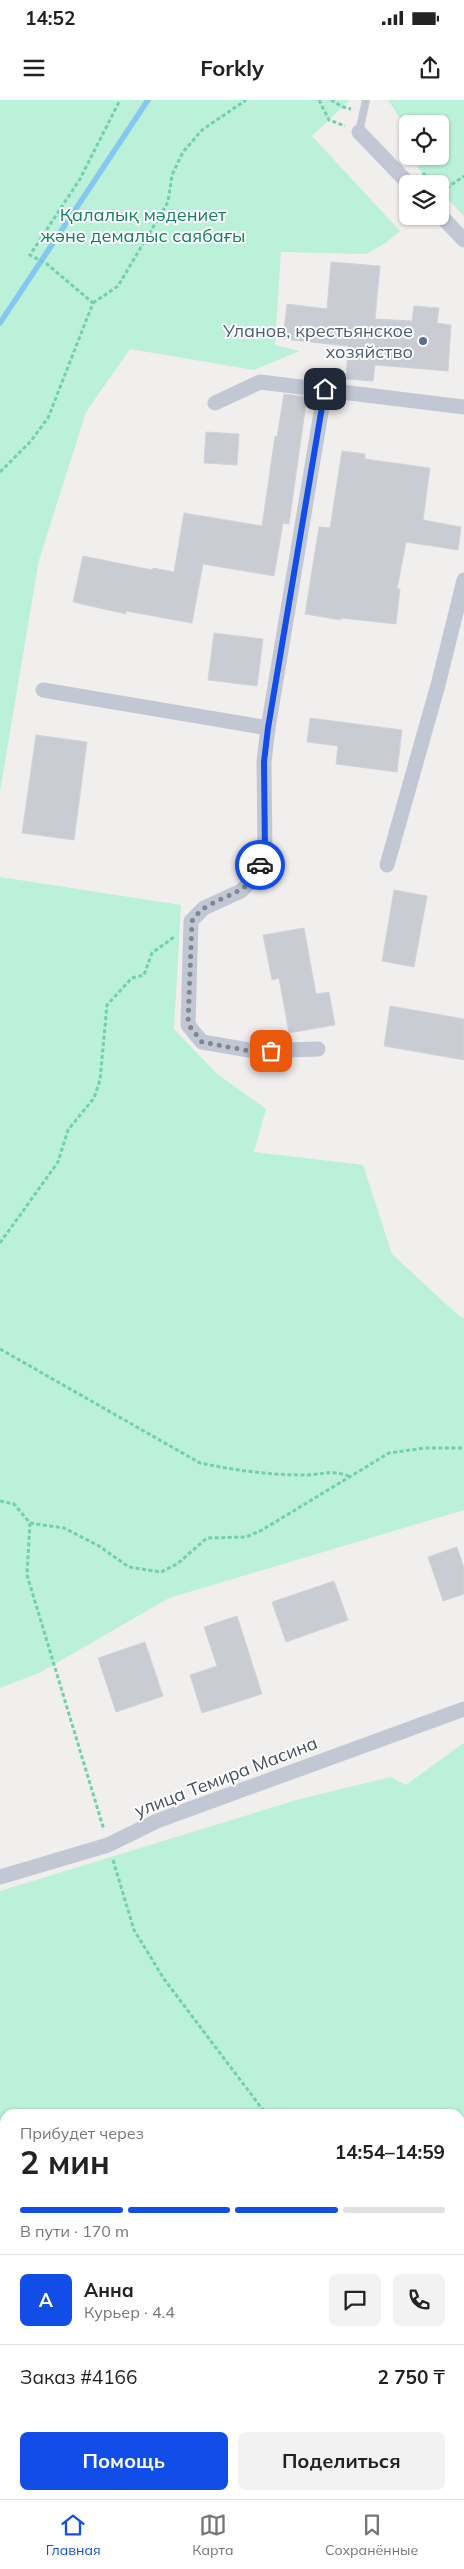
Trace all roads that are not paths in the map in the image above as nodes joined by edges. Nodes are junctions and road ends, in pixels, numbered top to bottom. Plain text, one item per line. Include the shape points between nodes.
1 (366, 100) edge
2 (359, 132) joint
3 (400, 175) edge
4 (449, 222) edge
5 (462, 232) edge
6 (325, 389) junction
7 (215, 403) dead end
8 (464, 407) edge
9 (464, 580) edge
10 (43, 690) dead end
11 (268, 728) junction
12 (387, 865) dead end
13 (318, 1049) dead end
14 (464, 1709) edge
15 (0, 1877) edge

1 - 2 lane
2 - 3 street
4 - 5 street
6 - 7 street via 260,382
6 - 8 street
6 - 11 street
9 - 12 street
10 - 11 street
11 - 13 street via 264,762 265,852 256,876 241,891 204,908 192,921 188,1024 202,1042 255,1052
14 - 15 street, улица Темира Масина via 156,1821 108,1845

